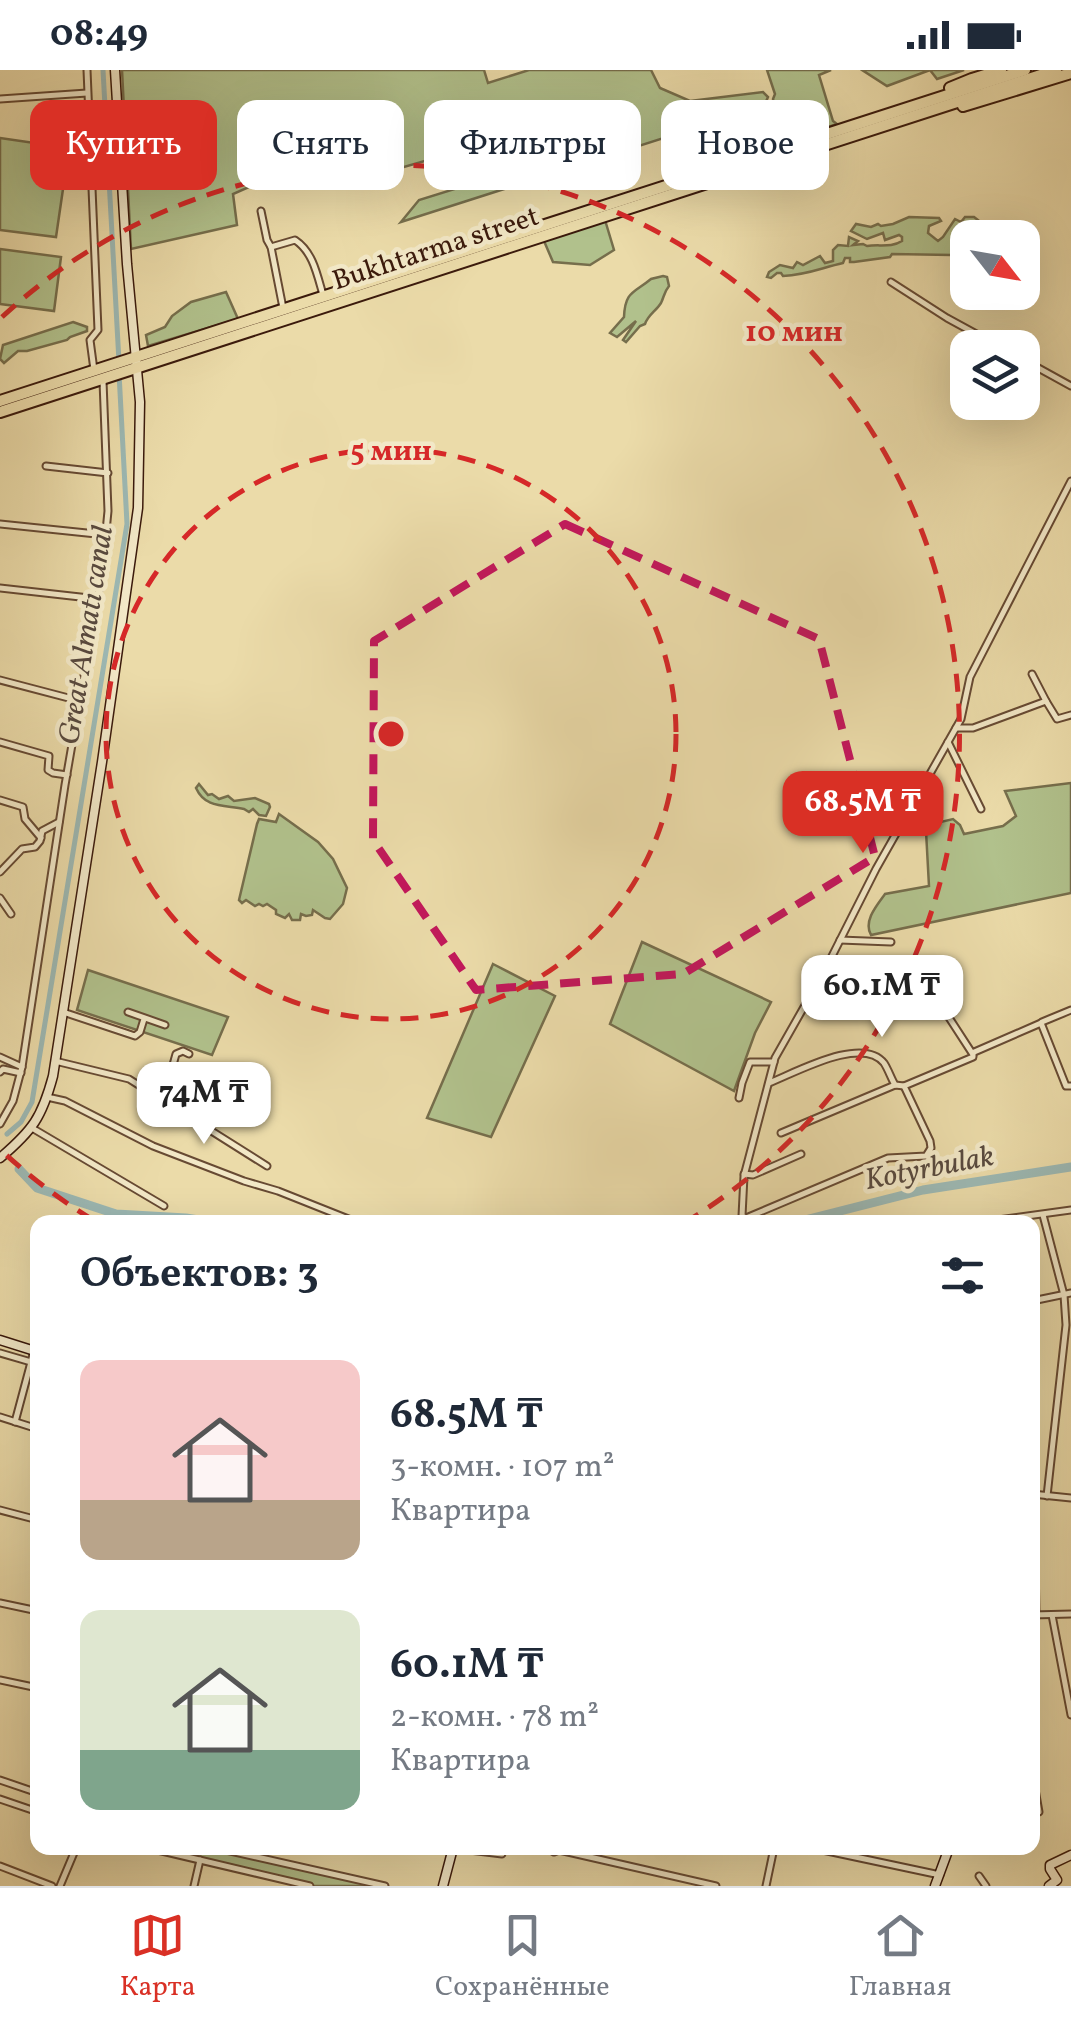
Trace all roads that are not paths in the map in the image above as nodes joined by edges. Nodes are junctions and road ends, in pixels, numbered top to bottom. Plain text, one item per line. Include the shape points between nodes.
1 (87, 70) edge
2 (116, 70) edge
3 (1001, 70) edge
4 (1026, 70) edge
5 (1056, 70) edge
6 (1071, 73) edge
7 (88, 93) junction
8 (0, 99) edge
9 (914, 111) junction
10 (261, 211) dead end
11 (272, 247) junction
12 (891, 282) dead end
13 (368, 288) junction
14 (324, 298) junction
15 (284, 311) junction
16 (246, 328) junction
17 (970, 330) edge
18 (135, 362) junction
19 (1040, 369) edge
20 (102, 375) junction
21 (1071, 386) edge
22 (0, 401) edge
23 (0, 412) edge
24 (46, 466) dead end
25 (108, 473) junction
26 (1071, 481) edge
27 (0, 524) edge
28 (106, 534) junction
29 (0, 588) edge
30 (98, 599) junction
31 (1032, 674) dead end
32 (0, 680) edge
33 (80, 701) junction
34 (1046, 701) junction
35 (1071, 715) edge
36 (956, 728) junction
37 (0, 742) edge
38 (948, 742) junction
39 (67, 775) junction
40 (0, 800) edge
41 (981, 808) dead end
42 (60, 822) junction
43 (41, 838) junction
44 (0, 872) edge
45 (0, 898) edge
46 (11, 914) dead end
47 (840, 940) junction
48 (890, 942) dead end
49 (935, 996) dead end
50 (1071, 1010) edge
51 (62, 1012) junction
52 (128, 1012) dead end
53 (144, 1019) junction
54 (1040, 1023) junction
55 (165, 1025) dead end
56 (973, 1053) junction
57 (189, 1054) dead end
58 (0, 1056) edge
59 (55, 1062) junction
60 (774, 1062) junction
61 (22, 1070) junction
62 (0, 1072) edge
63 (769, 1083) junction
64 (895, 1085) junction
65 (904, 1086) junction
66 (1071, 1086) edge
67 (200, 1087) dead end
68 (147, 1090) junction
69 (739, 1098) dead end
70 (46, 1101) junction
71 (170, 1104) junction
72 (0, 1124) edge
73 (32, 1128) junction
74 (781, 1133) dead end
75 (0, 1142) edge
76 (9, 1150) junction
77 (801, 1154) dead end
78 (0, 1158) edge
79 (266, 1166) dead end
80 (744, 1174) junction
81 (164, 1206) dead end
82 (1071, 1210) edge
83 (1043, 1214) junction
84 (338, 1215) edge
85 (742, 1215) edge
86 (753, 1215) edge
87 (1036, 1215) edge
88 (1067, 1294) edge
89 (1040, 1299) edge
90 (0, 1340) edge
91 (30, 1350) edge
92 (0, 1354) edge
93 (30, 1362) edge
94 (30, 1366) edge
95 (0, 1417) edge
96 (14, 1422) junction
97 (30, 1427) edge
98 (1040, 1495) edge
99 (1047, 1496) junction
100 (1071, 1498) edge
101 (0, 1510) edge
102 (30, 1518) edge
103 (0, 1604) edge
104 (30, 1610) edge
105 (1052, 1614) junction
106 (1071, 1614) edge
107 (1040, 1615) edge
108 (0, 1680) edge
109 (30, 1686) edge
110 (1071, 1715) edge
111 (0, 1780) edge
112 (30, 1790) edge
113 (0, 1799) edge
114 (30, 1809) edge
115 (73, 1855) edge
116 (179, 1855) edge
117 (248, 1855) edge
118 (452, 1855) edge
119 (581, 1855) edge
120 (773, 1855) edge
121 (845, 1855) edge
122 (947, 1855) edge
123 (1071, 1855) edge
124 (200, 1860) junction
125 (0, 1866) edge
126 (940, 1875) junction
127 (979, 1876) dead end
128 (1056, 1884) edge
129 (446, 1885) edge
130 (52, 1886) edge
131 (60, 1886) edge
132 (194, 1886) edge
133 (310, 1886) edge
134 (385, 1886) edge
135 (716, 1886) edge
136 (766, 1886) edge
137 (936, 1886) edge
138 (986, 1886) edge

1 - 7 street
2 - 18 main road
3 - 9 main road
4 - 9 main road, Bukhtarma street
5 - 9 main road, Bukhtarma street
6 - 9 main road via 973,104
7 - 8 street
7 - 20 street via 98,292 98,330 90,340
9 - 13 main road, Bukhtarma street
10 - 11 street
11 - 14 street via 301,243
11 - 15 street
12 - 17 street
13 - 14 main road, Bukhtarma street
13 - 16 main road, Bukhtarma street
14 - 15 main road, Bukhtarma street
15 - 16 main road, Bukhtarma street
16 - 18 main road, Bukhtarma street
18 - 20 main road, Bukhtarma street
18 - 20 main road, Bukhtarma street via 125,372
18 - 51 main road via 138,511
19 - 21 street
20 - 22 main road, Bukhtarma street
20 - 23 main road, Bukhtarma street
20 - 25 street
24 - 25 street
25 - 28 street
26 - 36 street via 970,677
27 - 28 street
28 - 30 street
29 - 30 street
30 - 33 street
31 - 34 street
32 - 33 street
33 - 39 street
34 - 35 street via 1057,719
34 - 36 street
36 - 38 street
37 - 39 street via 50,756 48,770
38 - 41 street
38 - 47 street
39 - 42 street
40 - 43 street via 23,807
42 - 43 street
42 - 61 street
43 - 44 street
45 - 46 street
47 - 48 street
47 - 60 street
49 - 56 street
50 - 54 street
51 - 53 street via 135,1036
51 - 59 main road
52 - 53 street
53 - 55 street
54 - 56 street
54 - 66 street
56 - 65 street
57 - 68 street via 176,1054 170,1072 158,1074
58 - 61 street
59 - 68 street via 113,1074
59 - 70 main road
60 - 63 street
60 - 69 street via 750,1062
61 - 62 street
61 - 72 street
63 - 64 street via 850,1052 875,1056
63 - 80 street
64 - 65 street
64 - 74 street
65 - 86 street via 930,1141 926,1156 888,1158
67 - 71 street via 183,1085
68 - 71 street
70 - 73 main road
70 - 84 street via 65,1101 153,1146
71 - 79 street
73 - 76 main road
73 - 81 street
75 - 76 street
76 - 78 main road
77 - 80 street
80 - 85 street
82 - 83 street
83 - 87 street
83 - 88 street
88 - 89 street
88 - 99 street
90 - 91 main road
92 - 93 street
94 - 96 street
95 - 96 street
96 - 97 street
98 - 99 street
99 - 100 street
101 - 102 street
103 - 104 street
105 - 106 street
105 - 107 street
105 - 110 street
108 - 109 street
111 - 112 street
113 - 114 street
115 - 131 street
116 - 124 street
117 - 134 street
118 - 129 main road
119 - 135 street
120 - 136 street
121 - 126 street
122 - 126 main road
123 - 128 main road via 1050,1865
124 - 132 street
124 - 133 street
125 - 130 street
126 - 137 main road
127 - 138 street

